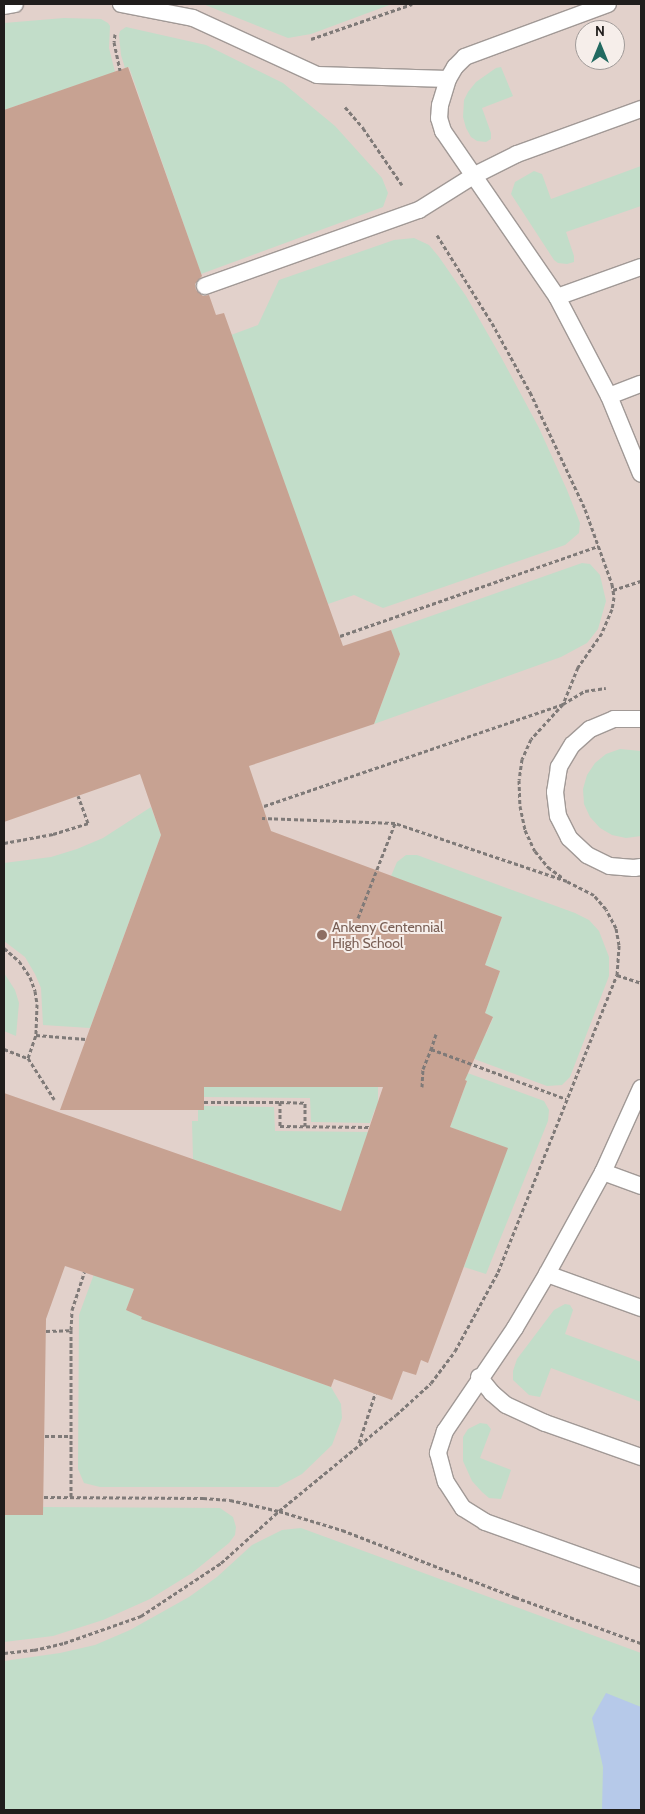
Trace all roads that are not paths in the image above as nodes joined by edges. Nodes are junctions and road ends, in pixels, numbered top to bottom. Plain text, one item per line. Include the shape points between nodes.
1 (15, 4) edge
2 (122, 4) edge
3 (608, 4) edge
4 (4, 6) edge
5 (448, 79) junction
6 (641, 109) edge
7 (473, 176) junction
8 (641, 267) edge
9 (205, 286) dead end
10 (557, 297) junction
11 (641, 384) edge
12 (609, 396) junction
13 (641, 474) edge
14 (641, 719) edge
15 (641, 867) edge
16 (641, 1088) edge
17 (603, 1172) junction
18 (641, 1186) edge
19 (548, 1274) junction
20 (641, 1308) edge
21 (479, 1377) junction
22 (641, 1457) edge
23 (641, 1578) edge

1 - 4 lane
2 - 5 lane via 193,18 317,74 382,79
3 - 5 lane via 465,57
5 - 7 lane via 440,105 443,130
6 - 7 lane via 517,154
7 - 9 lane via 419,210
7 - 10 lane
8 - 10 lane
10 - 12 lane
11 - 12 lane
12 - 13 lane
14 - 15 lane via 614,720 590,729 572,746 559,767 555,792 558,816 570,838 587,856 610,866
16 - 17 lane
17 - 18 lane
17 - 19 lane
19 - 20 lane
19 - 21 lane via 515,1328
21 - 22 lane via 506,1406
21 - 23 lane via 445,1431 438,1453 446,1482 462,1508 484,1522

